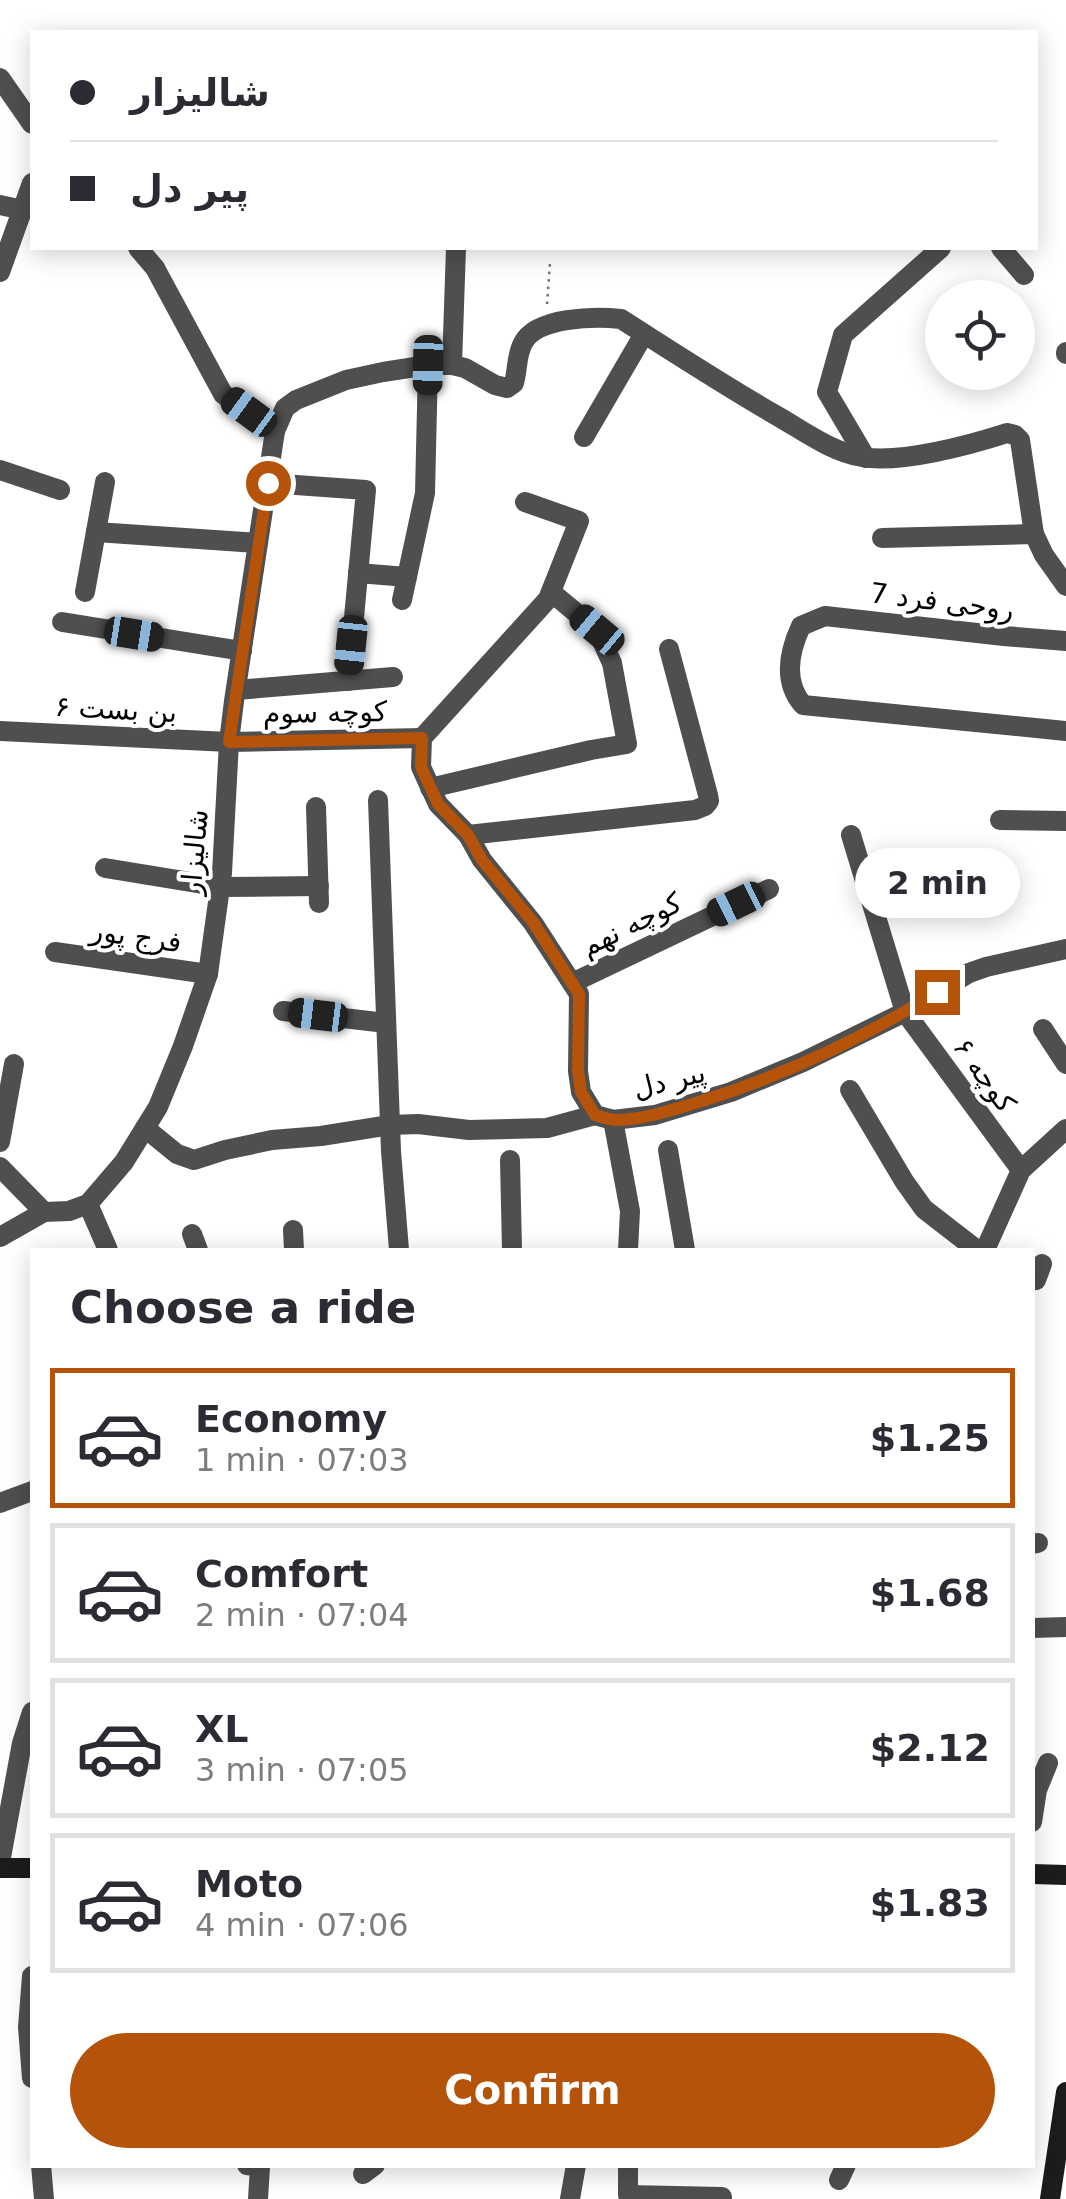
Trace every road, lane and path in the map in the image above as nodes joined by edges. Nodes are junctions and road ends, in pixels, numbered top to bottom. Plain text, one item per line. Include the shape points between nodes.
1 (0, 78) edge
2 (30, 121) edge
3 (30, 189) edge
4 (0, 205) edge
5 (23, 210) junction
6 (140, 250) edge
7 (456, 250) edge
8 (938, 250) edge
9 (1003, 250) edge
10 (550, 263) dead end
11 (0, 272) edge
12 (1024, 275) dead end
13 (546, 325) junction
14 (644, 334) junction
15 (428, 365) junction
16 (452, 365) junction
17 (275, 431) junction
18 (584, 438) dead end
19 (866, 458) junction
20 (0, 470) edge
21 (105, 482) dead end
22 (268, 483) junction
23 (60, 490) dead end
24 (525, 502) dead end
25 (96, 532) junction
26 (1034, 534) junction
27 (882, 538) dead end
28 (258, 543) junction
29 (1044, 554) junction
30 (1066, 558) edge
31 (358, 573) junction
32 (407, 577) junction
33 (1066, 586) edge
34 (84, 592) dead end
35 (551, 592) junction
36 (402, 600) dead end
37 (62, 622) dead end
38 (1066, 641) edge
39 (669, 649) dead end
40 (242, 651) junction
41 (393, 677) dead end
42 (348, 681) junction
43 (236, 690) junction
44 (0, 731) edge
45 (1066, 731) edge
46 (422, 738) junction
47 (229, 742) junction
48 (430, 788) junction
49 (378, 800) dead end
50 (316, 807) dead end
51 (1000, 820) dead end
52 (1066, 821) edge
53 (851, 834) dead end
54 (468, 835) junction
55 (105, 868) dead end
56 (220, 887) junction
57 (768, 889) dead end
58 (1066, 949) edge
59 (55, 952) dead end
60 (208, 974) junction
61 (572, 983) junction
62 (283, 1011) dead end
63 (905, 1012) junction
64 (386, 1022) junction
65 (1043, 1029) dead end
66 (14, 1064) dead end
67 (1066, 1064) edge
68 (850, 1090) dead end
69 (604, 1118) junction
70 (390, 1126) junction
71 (145, 1128) junction
72 (1066, 1129) edge
73 (0, 1142) edge
74 (668, 1150) dead end
75 (510, 1160) dead end
76 (0, 1167) edge
77 (1021, 1170) junction
78 (0, 1189) edge
79 (22, 1190) junction
80 (88, 1204) junction
81 (44, 1212) junction
82 (0, 1238) edge
83 (107, 1248) edge
84 (398, 1248) edge
85 (512, 1248) edge
86 (628, 1248) edge
87 (685, 1248) edge
88 (974, 1248) edge
89 (986, 1248) edge
90 (0, 1489) edge
91 (30, 1492) edge
92 (0, 1502) edge
93 (1035, 1628) edge
94 (1066, 1628) edge
95 (0, 1740) edge
96 (28, 1743) edge
97 (1048, 1763) dead end
98 (1035, 1798) edge
99 (0, 1865) edge
100 (30, 1868) edge
101 (1035, 1874) edge
102 (1066, 1875) edge
103 (30, 2002) edge
104 (30, 2052) edge
105 (1066, 2092) edge
106 (41, 2168) edge
107 (260, 2168) edge
108 (575, 2168) edge
109 (628, 2168) edge
110 (722, 2197) edge
111 (44, 2199) edge
112 (258, 2199) edge
113 (570, 2199) edge
114 (1050, 2199) edge

1 - 2 street
3 - 5 street
4 - 5 street
5 - 11 street
6 - 17 street via 223,394
7 - 16 street
8 - 19 street via 842,336 826,392
9 - 12 street
10 - 13 path
13 - 14 street via 621,319
13 - 16 street via 526,337 507,388
14 - 18 street
14 - 19 street via 826,444
15 - 16 street
15 - 17 street via 346,380 296,400
15 - 32 street via 425,493
17 - 22 street, شالیزار
19 - 26 street via 1015,435
20 - 23 street
21 - 25 street
22 - 28 street, شالیزار
22 - 31 street via 366,490
24 - 35 street via 579,521
25 - 28 street
25 - 34 street
26 - 27 street
26 - 29 street
28 - 40 street, شالیزار
29 - 30 street
29 - 33 street
31 - 32 street
31 - 42 street
32 - 36 street
35 - 46 street
35 - 48 street via 597,630 612,663 628,744
37 - 40 street
38 - 45 street, روحی فرد 7 via 825,616 801,626 790,660 791,688 803,705
39 - 54 street via 708,796 705,806
40 - 43 street, شالیزار
41 - 42 street
42 - 43 street
43 - 47 street, شالیزار
44 - 47 street, بن بست ۶
46 - 47 street, کوچه سوم
46 - 48 street via 421,767
47 - 56 street, شالیزار
48 - 54 street
49 - 64 street
50 - 56 street via 319,894
51 - 52 street
53 - 63 street, کوچه ۶
54 - 61 street
55 - 56 street
56 - 60 street, شالیزار
57 - 61 street, کوچه نهم
58 - 63 street, پیر دل via 968,973
59 - 60 street, فرج پور
60 - 71 street, شالیزار
61 - 69 street via 579,994 581,1092
62 - 64 street
63 - 69 street, پیر دل via 731,1092 655,1116
63 - 77 street, کوچه ۶
64 - 70 street
65 - 67 street
66 - 73 street
68 - 88 street via 924,1209
69 - 70 street, پیر دل via 546,1128
69 - 86 street via 630,1211
70 - 71 street, پیر دل via 272,1140 194,1160
70 - 84 street
71 - 80 street, شالیزار
72 - 77 street
74 - 87 street
75 - 85 street
76 - 79 street
77 - 89 street
78 - 79 street
79 - 81 street
80 - 81 street
80 - 83 street
81 - 82 street
90 - 92 street
91 - 92 street
93 - 94 street
95 - 96 street
96 - 99 street
97 - 98 street
99 - 100 street
101 - 102 street
103 - 104 street
105 - 114 street
106 - 111 street
107 - 112 street
108 - 113 street
109 - 110 street via 628,2194

